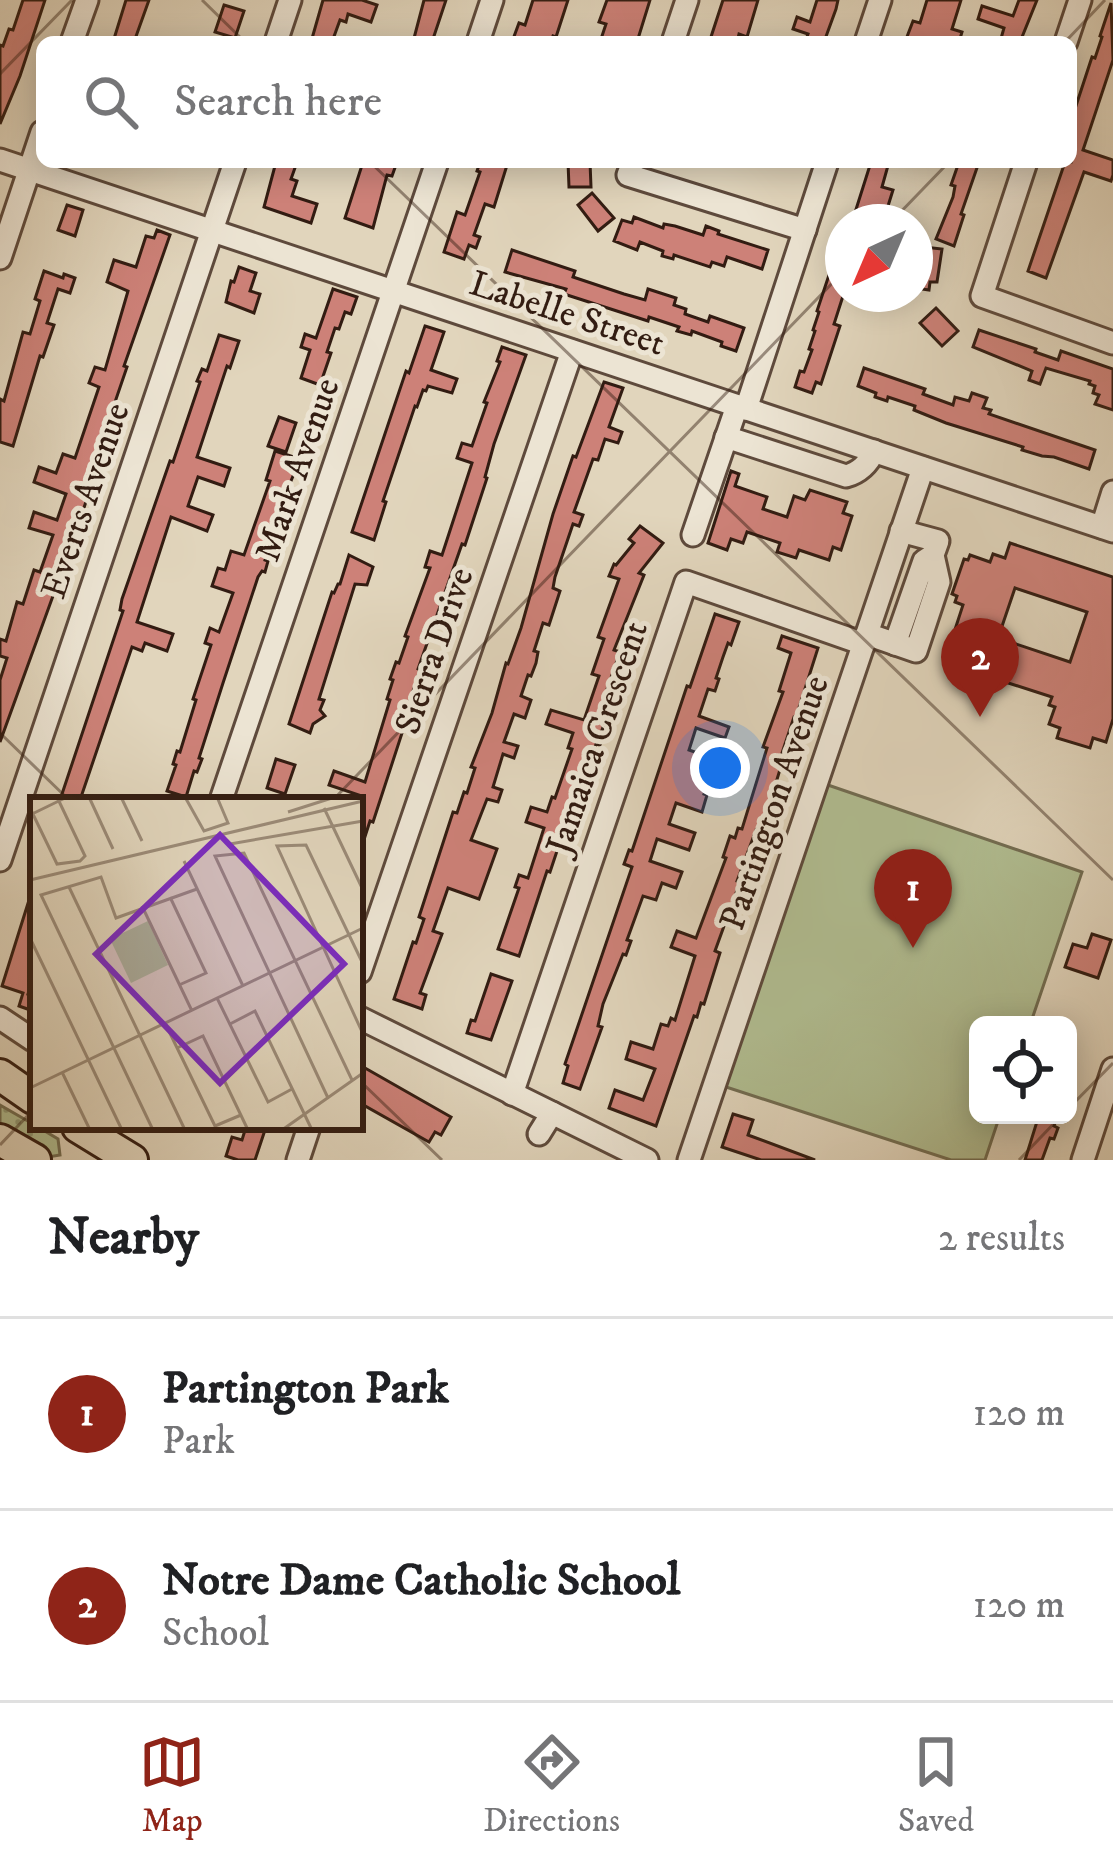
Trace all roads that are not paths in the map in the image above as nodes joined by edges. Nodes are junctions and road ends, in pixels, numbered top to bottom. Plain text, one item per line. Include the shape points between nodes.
1 (87, 0) edge
2 (290, 0) edge
3 (492, 0) edge
4 (687, 0) edge
5 (880, 0) edge
6 (1080, 0) edge
7 (74, 36) edge
8 (278, 36) edge
9 (480, 36) edge
10 (675, 36) edge
11 (868, 36) edge
12 (1068, 36) edge
13 (36, 150) edge
14 (0, 160) edge
15 (234, 168) edge
16 (435, 168) edge
17 (631, 168) edge
18 (825, 168) edge
19 (1024, 168) edge
20 (29, 170) junction
21 (805, 230) junction
22 (212, 231) junction
23 (0, 258) edge
24 (393, 291) junction
25 (1113, 343) edge
26 (572, 351) junction
27 (741, 407) junction
28 (726, 437) junction
29 (874, 451) junction
30 (923, 467) junction
31 (1113, 493) edge
32 (1107, 529) edge
33 (901, 531) junction
34 (693, 535) dead end
35 (866, 639) junction
36 (222, 797) edge
37 (0, 860) edge
38 (363, 963) edge
39 (0, 1018) edge
40 (363, 1019) edge
41 (30, 1038) edge
42 (1113, 1069) edge
43 (0, 1078) edge
44 (506, 1090) junction
45 (30, 1097) edge
46 (487, 1108) dead end
47 (552, 1113) junction
48 (83, 1130) edge
49 (308, 1130) edge
50 (539, 1134) dead end
51 (0, 1140) edge
52 (0, 1155) edge
53 (11, 1160) edge
54 (35, 1160) edge
55 (132, 1160) edge
56 (298, 1160) edge
57 (647, 1160) edge
58 (688, 1160) edge
59 (1082, 1160) edge

1 - 7 street
2 - 8 street
3 - 9 street
4 - 10 street
5 - 11 street
6 - 12 street
13 - 20 street
14 - 20 street, Labelle Street
15 - 22 street, Everts Avenue
16 - 24 street, Mark Avenue
17 - 21 street via 628,175
18 - 21 street
19 - 25 street via 982,296
20 - 22 street, Labelle Street
20 - 23 street
21 - 27 street
22 - 24 street, Labelle Street
22 - 37 street, Everts Avenue
24 - 26 street, Labelle Street
24 - 36 street, Mark Avenue
26 - 27 street, Labelle Street
26 - 38 street, Sierra Drive
27 - 28 street
27 - 29 street, Labelle Street
28 - 29 street via 846,476
28 - 34 street
29 - 30 street, Labelle Street
30 - 32 street, Labelle Street
30 - 33 street, Partington Avenue
31 - 32 street
33 - 35 street, Partington Avenue
33 - 35 street via 938,541 939,582 905,647
35 - 44 street, Jamaica Crescent via 686,582
35 - 58 street, Partington Avenue
39 - 41 street
40 - 44 street
42 - 59 street
43 - 45 highway
44 - 46 street
44 - 47 street
47 - 50 street
47 - 57 street
48 - 55 highway
49 - 56 street
51 - 54 highway
52 - 53 highway

